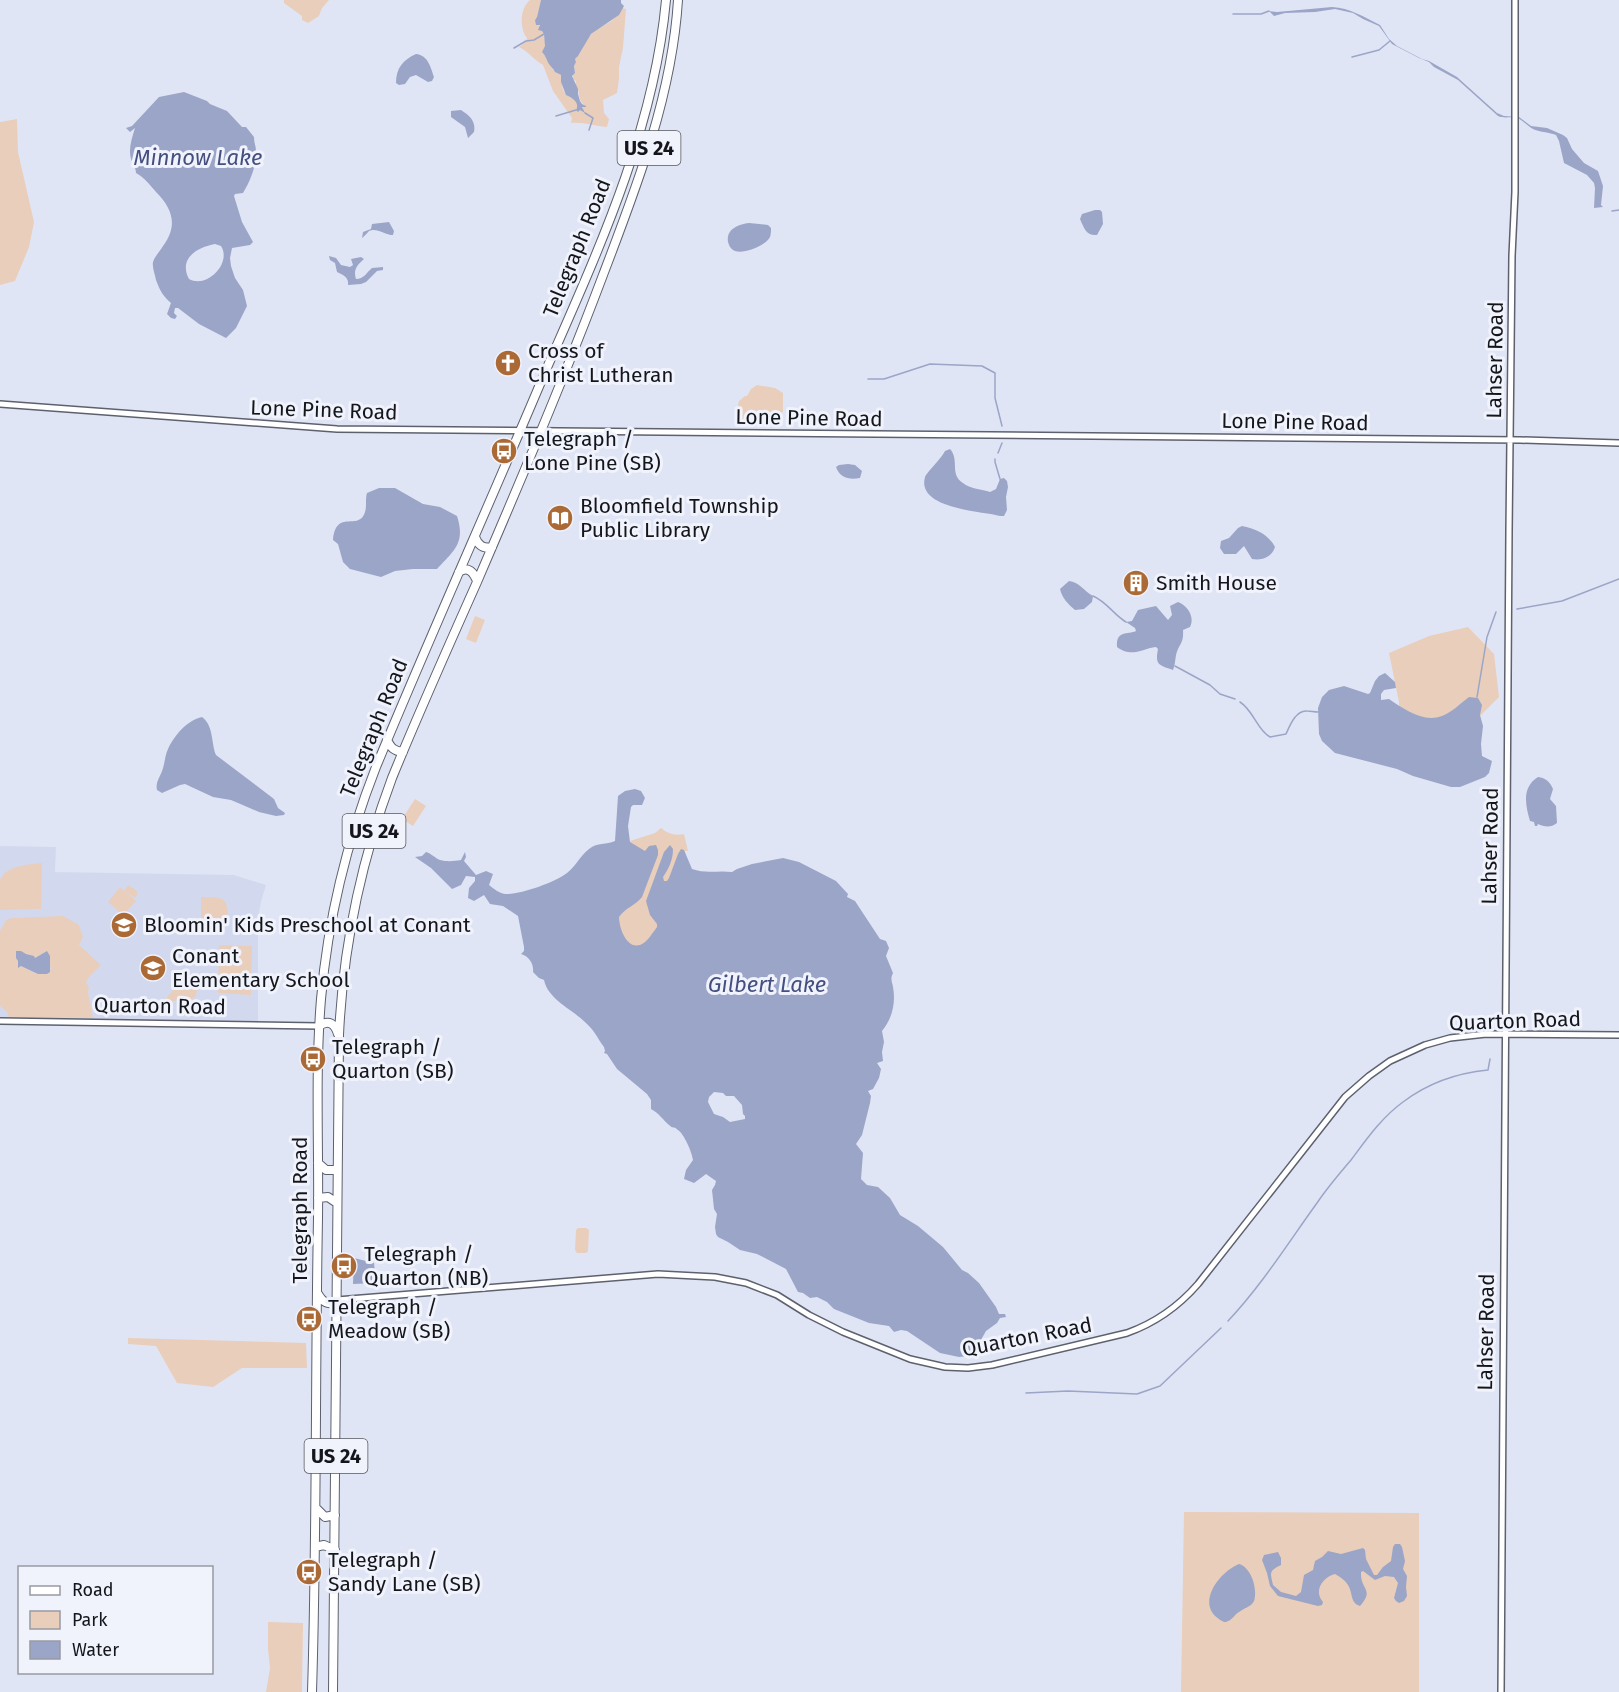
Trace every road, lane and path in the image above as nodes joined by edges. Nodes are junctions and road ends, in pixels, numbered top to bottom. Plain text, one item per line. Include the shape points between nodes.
1 (666, 0) edge
2 (678, 0) edge
3 (1515, 0) edge
4 (585, 281) junction
5 (597, 290) junction
6 (573, 308) junction
7 (588, 316) junction
8 (0, 404) edge
9 (520, 430) junction
10 (542, 431) junction
11 (1511, 440) junction
12 (1619, 443) edge
13 (475, 537) junction
14 (492, 547) junction
15 (459, 572) junction
16 (477, 581) junction
17 (387, 740) junction
18 (403, 752) junction
19 (0, 1021) edge
20 (319, 1026) junction
21 (1505, 1034) junction
22 (339, 1035) junction
23 (1619, 1035) edge
24 (318, 1163) junction
25 (337, 1170) junction
26 (318, 1198) junction
27 (337, 1203) junction
28 (317, 1293) junction
29 (337, 1300) junction
30 (316, 1508) junction
31 (335, 1515) junction
32 (315, 1547) junction
33 (335, 1550) junction
34 (312, 1692) edge
35 (333, 1692) edge
36 (1501, 1692) edge

1 - 4 highway, Telegraph Road / US 24 via 658,61 643,123
2 - 5 highway, Telegraph Road / US 24 via 671,59 656,126
3 - 11 street, Lahser Road
4 - 5 highway via 590,291
4 - 6 highway, Telegraph Road / US 24
5 - 7 highway, Telegraph Road / US 24
6 - 7 highway via 582,307
6 - 9 highway, Telegraph Road / US 24
7 - 10 highway, Telegraph Road / US 24
8 - 9 street, Lone Pine Road via 309,427
9 - 10 street, Lone Pine Road
9 - 13 highway, Telegraph Road / US 24
10 - 11 street, Lone Pine Road
10 - 14 highway, Telegraph Road / US 24
11 - 12 street, Lone Pine Road
11 - 21 street, Lahser Road
13 - 14 highway via 482,547
13 - 15 highway, Telegraph Road / US 24
14 - 16 highway, Telegraph Road / US 24
15 - 16 highway via 470,570
15 - 17 highway, Telegraph Road / US 24
16 - 18 highway, Telegraph Road / US 24
17 - 18 highway via 390,747
17 - 20 highway, Telegraph Road / US 24 via 360,811 339,886 325,960
18 - 22 highway, Telegraph Road / US 24 via 375,828 357,895 344,968
19 - 20 street, Quarton Road
20 - 22 highway via 331,1023
20 - 24 highway, Telegraph Road / US 24
21 - 23 street, Quarton Road
21 - 29 street, Quarton Road via 1437,1041 1381,1067 1338,1105 1177,1306 1127,1333 1025,1358 977,1368 930,1365 843,1332 758,1287 736,1280 681,1274
21 - 36 street, Lahser Road
22 - 25 highway, Telegraph Road / US 24
24 - 25 highway via 326,1170
24 - 26 highway, Telegraph Road / US 24
25 - 27 highway, Telegraph Road / US 24
26 - 27 highway via 328,1197
26 - 28 highway, Telegraph Road / US 24
27 - 29 highway, Telegraph Road / US 24
28 - 29 highway via 326,1302
28 - 30 highway, Telegraph Road / US 24
29 - 31 highway, Telegraph Road / US 24
30 - 31 highway via 325,1517
30 - 32 highway, Telegraph Road / US 24
31 - 33 highway, Telegraph Road / US 24
32 - 33 highway via 324,1545
32 - 34 highway, Telegraph Road / US 24
33 - 35 highway, Telegraph Road / US 24

